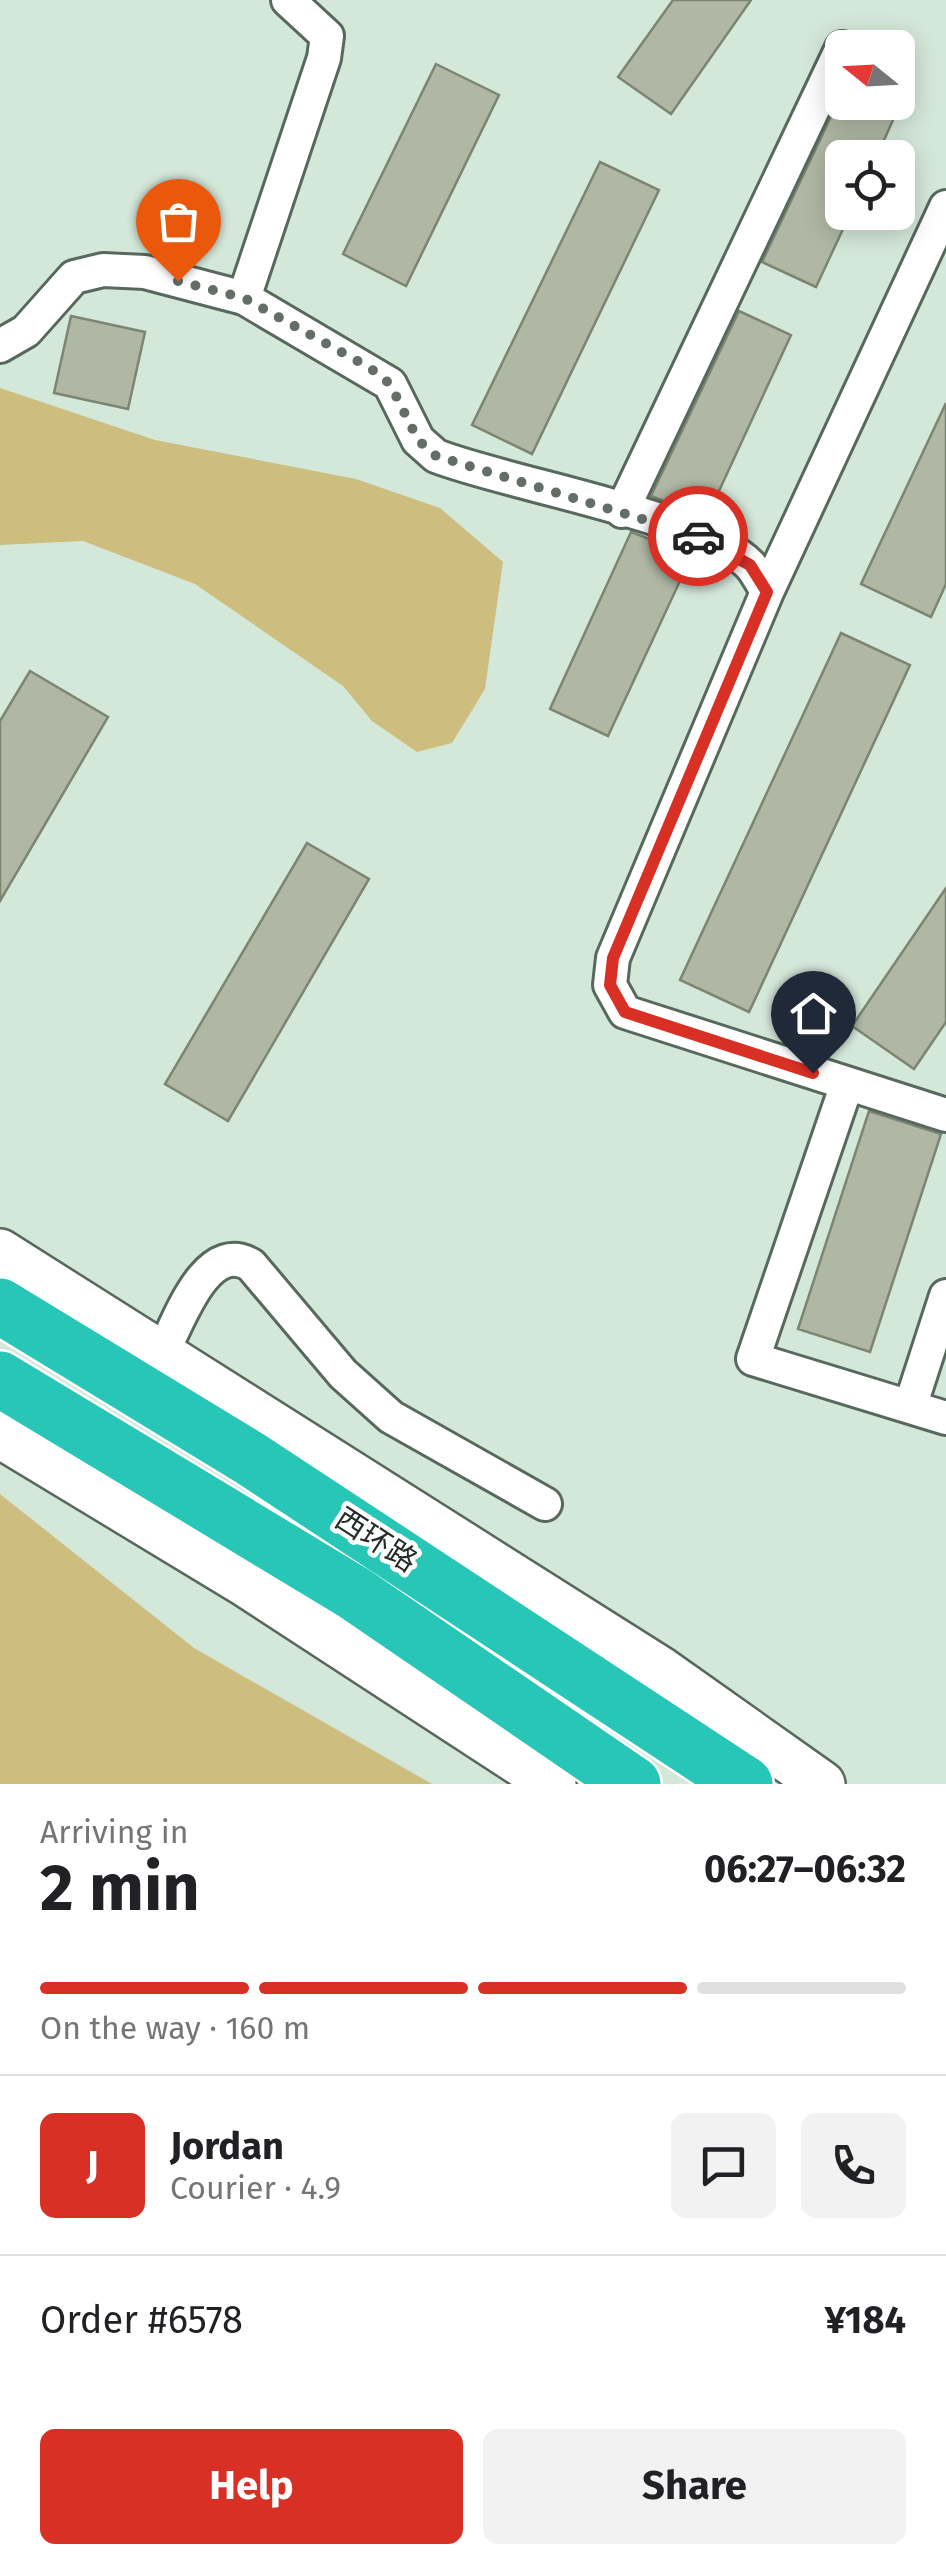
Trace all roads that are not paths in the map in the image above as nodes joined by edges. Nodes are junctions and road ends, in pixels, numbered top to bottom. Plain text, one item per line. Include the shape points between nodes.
1 (288, 0) edge
2 (825, 86) edge
3 (946, 207) edge
4 (244, 298) junction
5 (0, 346) edge
6 (622, 511) junction
7 (767, 592) junction
8 (847, 1084) junction
9 (946, 1115) edge
10 (0, 1252) edge
11 (946, 1296) edge
12 (0, 1306) edge
13 (162, 1354) junction
14 (0, 1379) edge
15 (910, 1407) junction
16 (946, 1418) edge
17 (0, 1435) edge
18 (545, 1504) dead end
19 (660, 1670) junction
20 (553, 1784) edge
21 (632, 1784) edge
22 (744, 1784) edge
23 (789, 1784) edge
24 (822, 1784) edge

1 - 4 street via 328,36
2 - 6 street
3 - 7 street
4 - 5 street via 145,272 103,270 74,277 26,331
4 - 6 street via 390,384 418,440 436,456
6 - 7 street via 726,548 750,565
7 - 8 street via 613,958 610,985 625,1012
8 - 9 street
8 - 15 street via 754,1360
10 - 13 street
11 - 15 street
12 - 22 highway, 西环路 via 266,1469
13 - 18 street via 202,1278 220,1260 240,1258 343,1374 392,1418
13 - 19 street
14 - 21 highway, 西环路 via 354,1593
15 - 16 street
17 - 20 street via 243,1582
19 - 23 street
19 - 24 street

